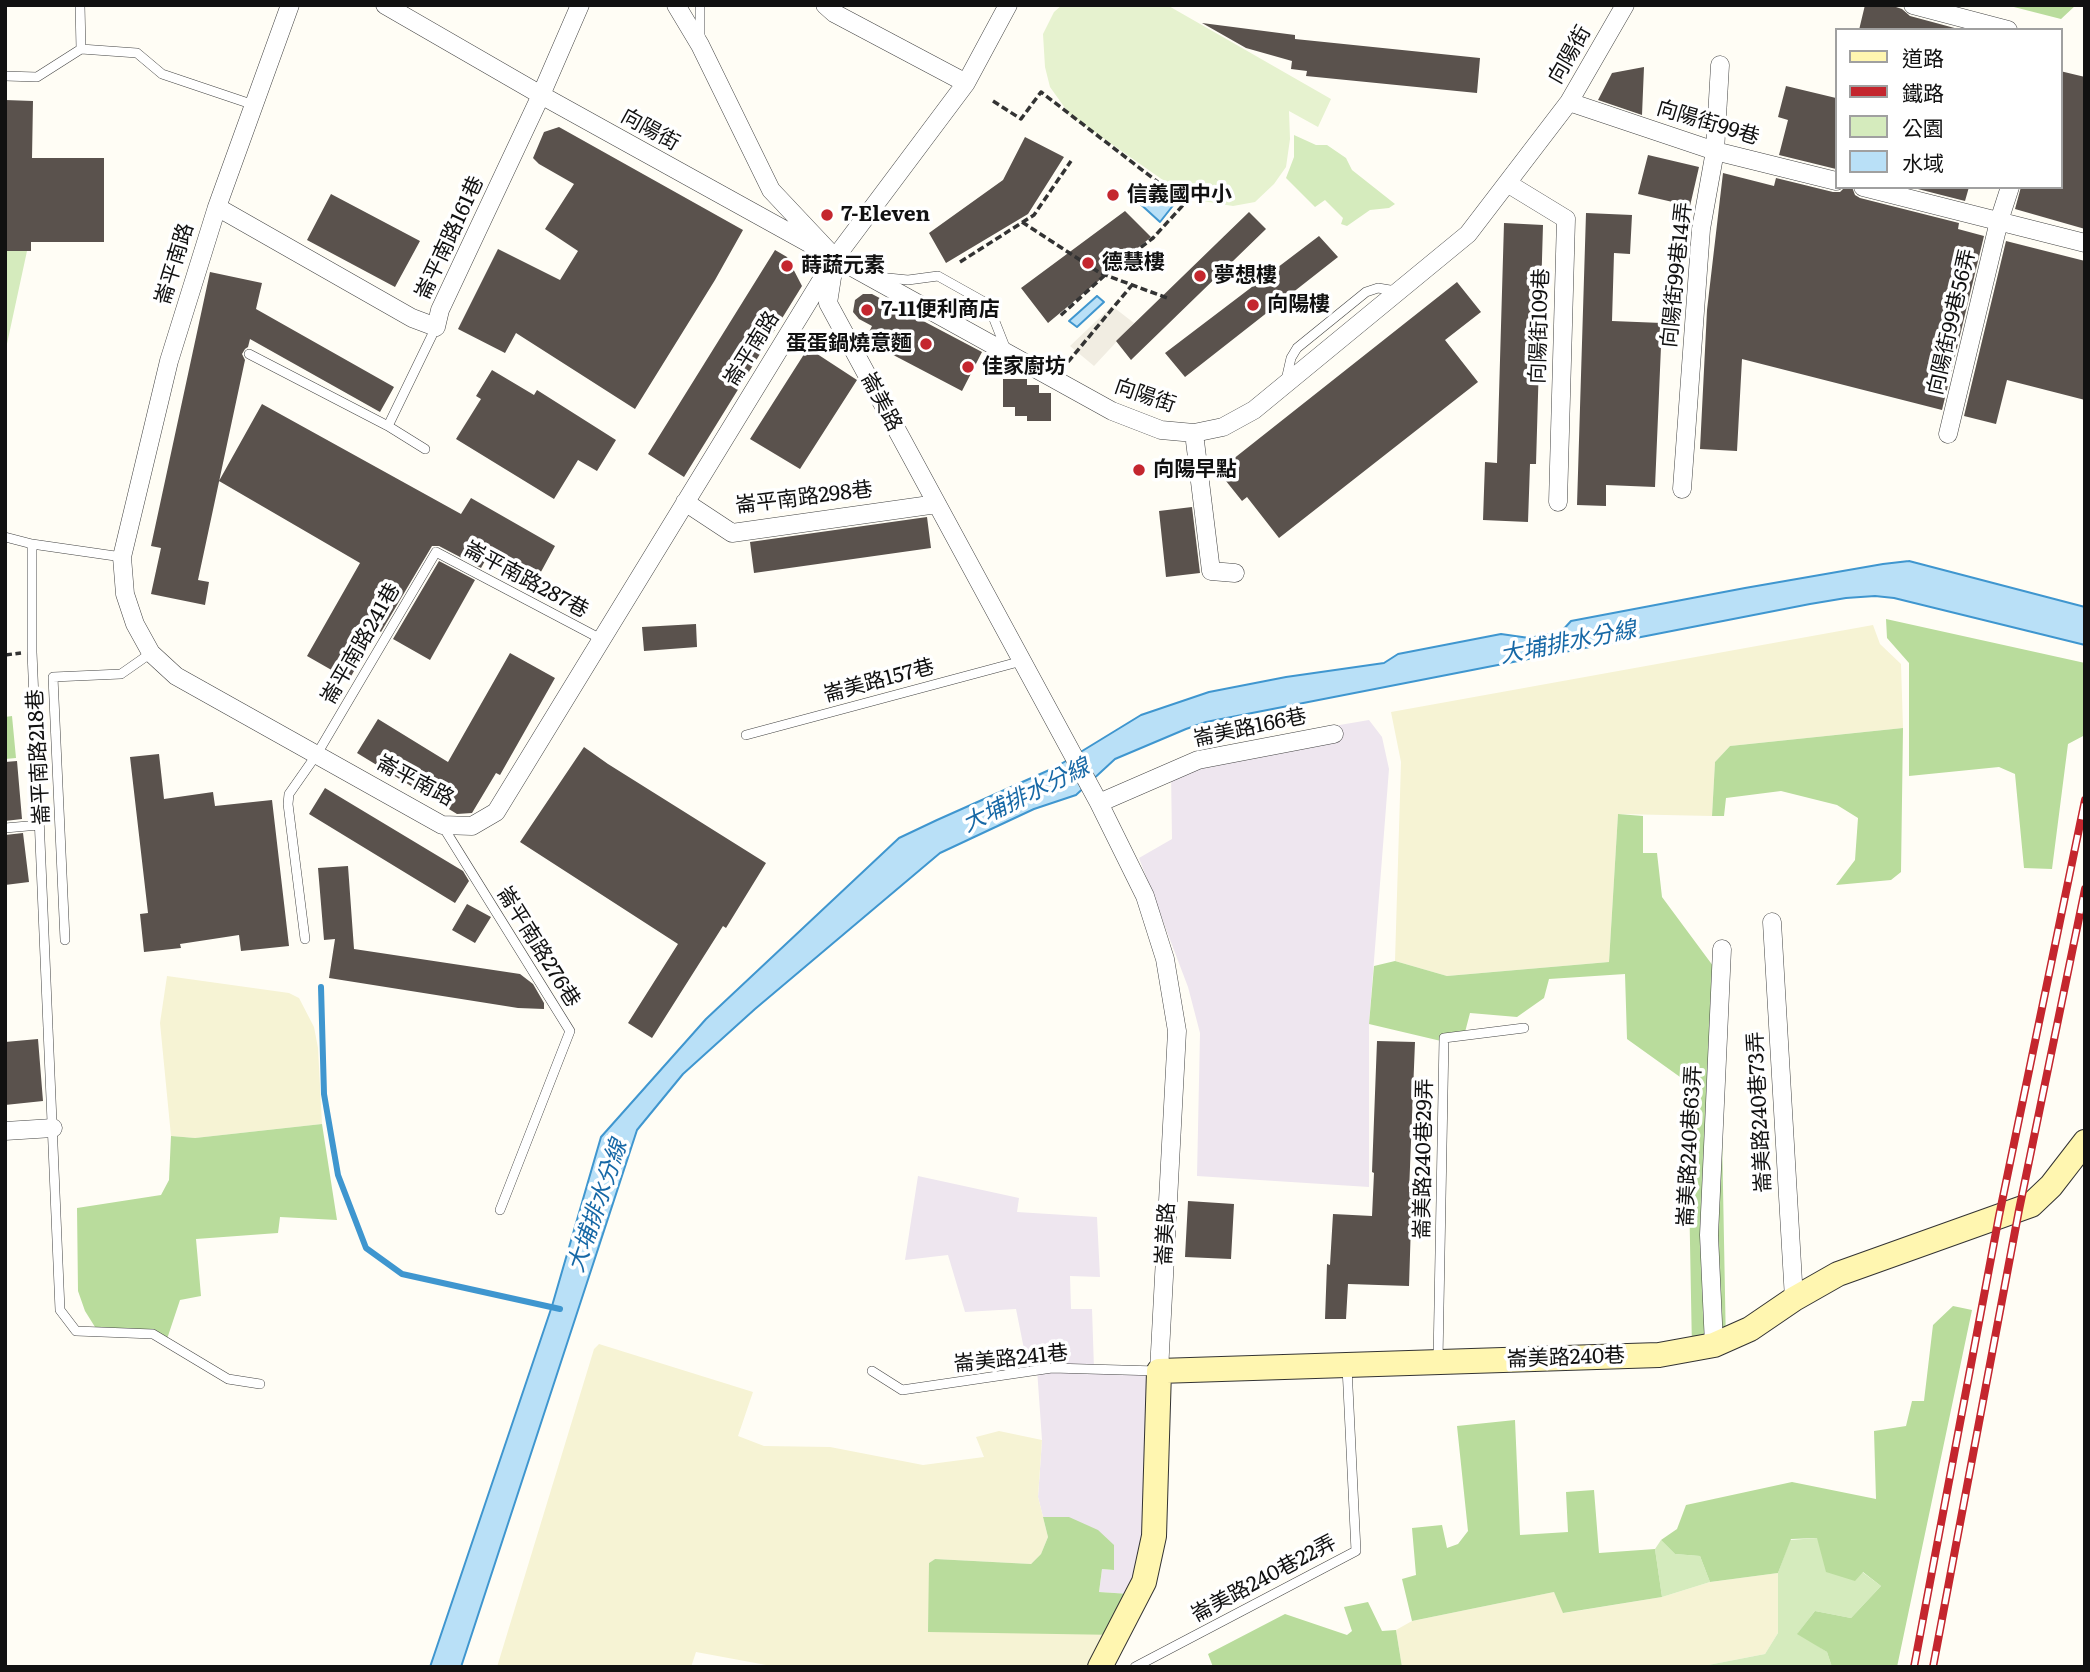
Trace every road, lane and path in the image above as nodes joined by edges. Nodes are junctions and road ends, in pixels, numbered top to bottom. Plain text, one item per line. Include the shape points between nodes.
1 (80, 5) edge
2 (290, 5) edge
3 (385, 5) edge
4 (580, 5) edge
5 (676, 5) edge
6 (700, 5) edge
7 (825, 5) edge
8 (1008, 5) edge
9 (1625, 5) edge
10 (1913, 5) edge
11 (2000, 28) edge
12 (700, 45) junction
13 (81, 49) junction
14 (1720, 65) dead end
15 (5, 76) edge
16 (966, 83) junction
17 (541, 95) junction
18 (993, 101) dead end
19 (1569, 102) junction
20 (254, 105) junction
21 (1715, 151) junction
22 (1071, 161) dead end
23 (1834, 181) edge
24 (1507, 183) junction
25 (1871, 189) edge
26 (2009, 189) edge
27 (217, 207) junction
28 (1999, 220) junction
29 (1022, 222) junction
30 (2085, 243) edge
31 (835, 258) junction
32 (960, 262) dead end
33 (1103, 274) junction
34 (866, 275) junction
35 (1132, 285) junction
36 (1170, 299) dead end
37 (1059, 317) dead end
38 (436, 327) junction
39 (249, 354) dead end
40 (1016, 359) junction
41 (1068, 362) dead end
42 (388, 426) junction
43 (1194, 433) junction
44 (1948, 434) dead end
45 (425, 449) dead end
46 (1682, 489) dead end
47 (685, 502) junction
48 (1558, 502) dead end
49 (937, 504) junction
50 (5, 537) edge
51 (32, 544) junction
52 (436, 552) joint
53 (122, 556) junction
54 (1235, 573) dead end
55 (601, 639) junction
56 (152, 653) junction
57 (1022, 661) junction
58 (1334, 734) dead end
59 (746, 735) dead end
60 (317, 754) junction
61 (1099, 803) junction
62 (39, 825) junction
63 (442, 825) junction
64 (5, 828) edge
65 (1773, 922) dead end
66 (305, 939) dead end
67 (65, 940) dead end
68 (1722, 949) dead end
69 (1524, 1028) dead end
70 (53, 1128) junction
71 (5, 1131) edge
72 (2085, 1142) edge
73 (500, 1210) dead end
74 (1794, 1299) junction
75 (1714, 1345) junction
76 (1438, 1362) junction
77 (1347, 1365) junction
78 (872, 1371) dead end
79 (1159, 1371) junction
80 (260, 1384) dead end
81 (1100, 1667) edge
82 (1135, 1667) edge

1 - 13 lane
2 - 20 street, 崙平南路
3 - 17 street, 向陽街
4 - 17 street, 崙平南路161巷
5 - 12 street
6 - 12 lane
7 - 16 street
8 - 16 street, 崙平南路
9 - 19 street, 向陽街
10 - 11 street
12 - 31 street via 771,190
13 - 15 lane via 37,77
13 - 20 lane via 137,53 162,74
14 - 21 street, 向陽街99巷14弄
16 - 31 street, 崙平南路
17 - 31 street, 向陽街
17 - 38 street, 崙平南路161巷
18 - 33 path via 1021,119 1041,92 1185,203 1153,238
19 - 21 street, 向陽街99巷
19 - 24 street, 向陽街
20 - 27 street, 崙平南路
21 - 23 street, 向陽街99巷
21 - 46 street, 向陽街99巷14弄 via 1701,229
22 - 29 path via 1034,215
24 - 43 street, 向陽街 via 1468,234 1254,410 1223,427
24 - 48 street, 向陽街109巷 via 1566,219
25 - 28 street
26 - 28 street, 向陽街99巷56弄
27 - 38 street, 崙平南路161巷 via 412,318
27 - 53 street, 崙平南路 via 169,360
28 - 30 street
28 - 44 street, 向陽街99巷56弄
29 - 32 path
29 - 33 path
31 - 34 street, 向陽街
31 - 47 street, 崙平南路
31 - 49 street, 崙美路 via 828,303
33 - 35 path
33 - 37 path
34 - 40 street, 向陽街
34 - 40 lane via 908,280 938,276 988,304 1004,346
35 - 36 path
35 - 41 path
38 - 42 lane
39 - 42 lane
40 - 43 street, 向陽街 via 1112,411 1161,430
42 - 45 lane
43 - 54 street via 1210,571
47 - 49 street, 崙平南路298巷 via 732,533
47 - 55 street, 崙平南路
49 - 57 street, 崙美路
50 - 51 lane
51 - 53 lane
51 - 62 lane
52 - 55 lane, 崙平南路287巷
52 - 60 lane, 崙平南路241巷
53 - 56 street, 崙平南路 via 125,594
55 - 63 street, 崙平南路 via 496,811 472,826
56 - 60 street, 崙平南路 via 176,676
56 - 67 lane, 崙平南路218巷 via 121,674 53,677
57 - 59 lane, 崙美路157巷
57 - 61 street, 崙美路
58 - 61 street, 崙美路166巷 via 1198,760
60 - 63 street, 崙平南路
60 - 66 lane, 崙平南路241巷 via 288,800
61 - 79 street, 崙美路 via 1145,896 1165,959 1177,1031
62 - 64 lane
62 - 70 lane
63 - 73 lane, 崙平南路276巷 via 570,1031
65 - 74 street, 崙美路240巷73弄
68 - 75 street, 崙美路240巷63弄 via 1709,1235
69 - 76 lane, 崙美路240巷29弄 via 1444,1038
70 - 71 street
70 - 80 lane via 60,1310 76,1331 153,1334 228,1379
72 - 74 street, 崙美路240巷 via 2031,1205 1838,1274
74 - 75 street, 崙美路240巷 via 1750,1329
75 - 76 street, 崙美路240巷 via 1659,1354
76 - 77 street, 崙美路240巷
77 - 79 street, 崙美路240巷
77 - 82 lane, 崙美路240巷22弄 via 1356,1551
78 - 79 lane, 崙美路241巷 via 902,1391 1052,1368
79 - 81 street, 崙美路 via 1154,1536 1144,1582

